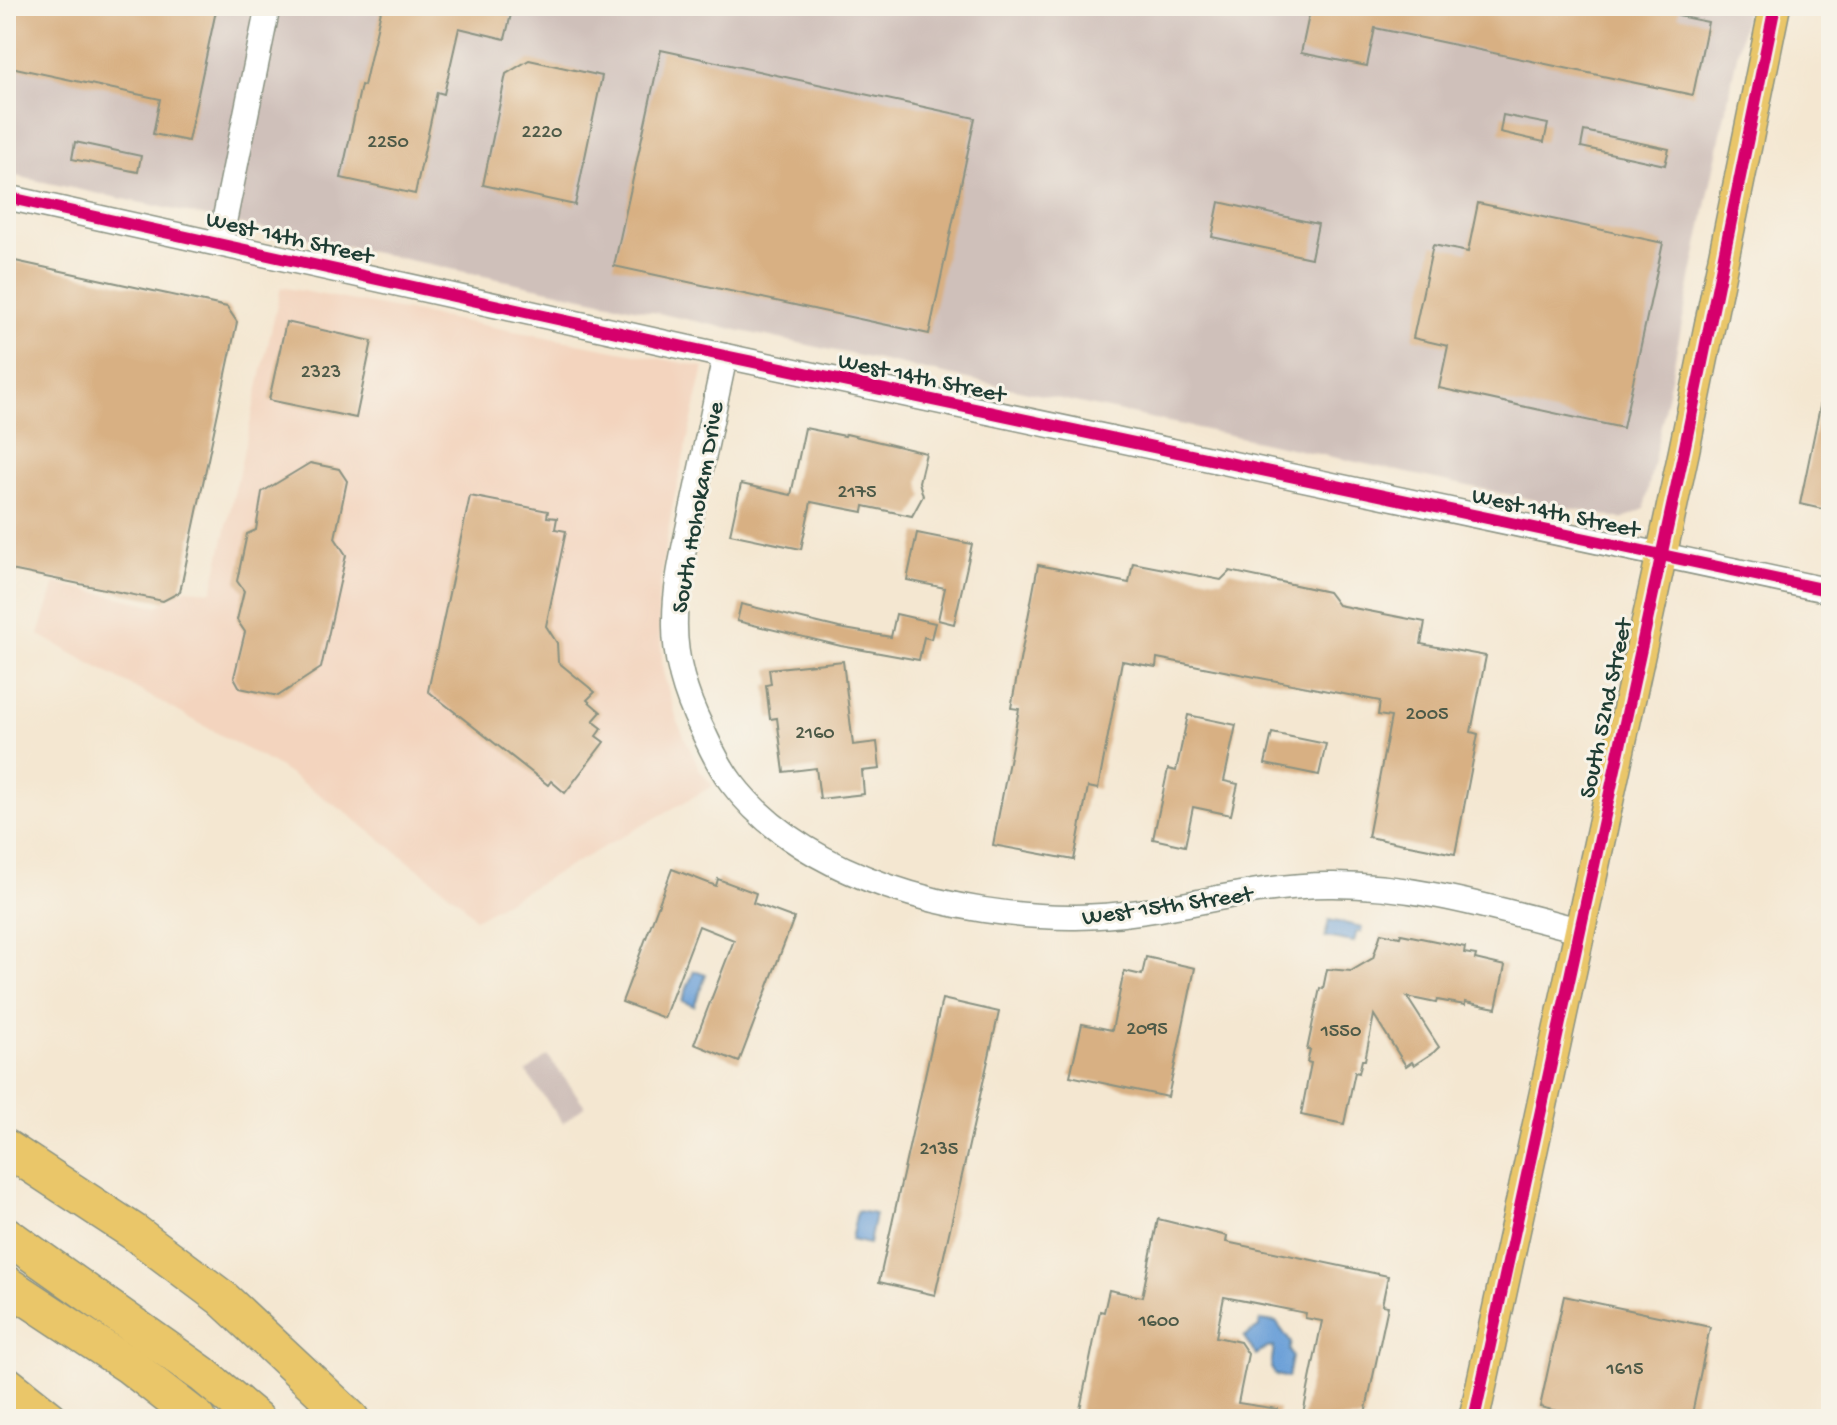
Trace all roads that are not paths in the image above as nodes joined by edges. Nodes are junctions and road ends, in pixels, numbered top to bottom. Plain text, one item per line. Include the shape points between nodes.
1 (268, 6) edge
2 (1775, 6) edge
3 (6, 197) edge
4 (220, 242) junction
5 (725, 356) junction
6 (1661, 556) junction
7 (1831, 591) edge
8 (710, 748) joint
9 (1579, 930) junction
10 (6, 1148) edge
11 (6, 1235) edge
12 (6, 1284) edge
13 (6, 1384) edge
14 (50, 1419) edge
15 (198, 1419) edge
16 (256, 1419) edge
17 (351, 1419) edge
18 (1474, 1419) edge

1 - 4 street
2 - 6 main road, South 52nd Street
3 - 4 street, West 14th Street
4 - 5 street, West 14th Street
5 - 6 street, West 14th Street
5 - 8 street, South Hohokam Drive via 678,578 675,620 678,664
6 - 7 street, West 14th Street
6 - 9 main road, South 52nd Street
8 - 9 street, West 15th Street via 746,799 793,841 838,867 927,898 1015,914 1076,917 1170,908 1297,885 1393,887
9 - 18 main road, South 52nd Street
10 - 17 highway via 134,1232 222,1298
11 - 16 highway via 202,1374
12 - 15 highway via 130,1366
13 - 14 highway

